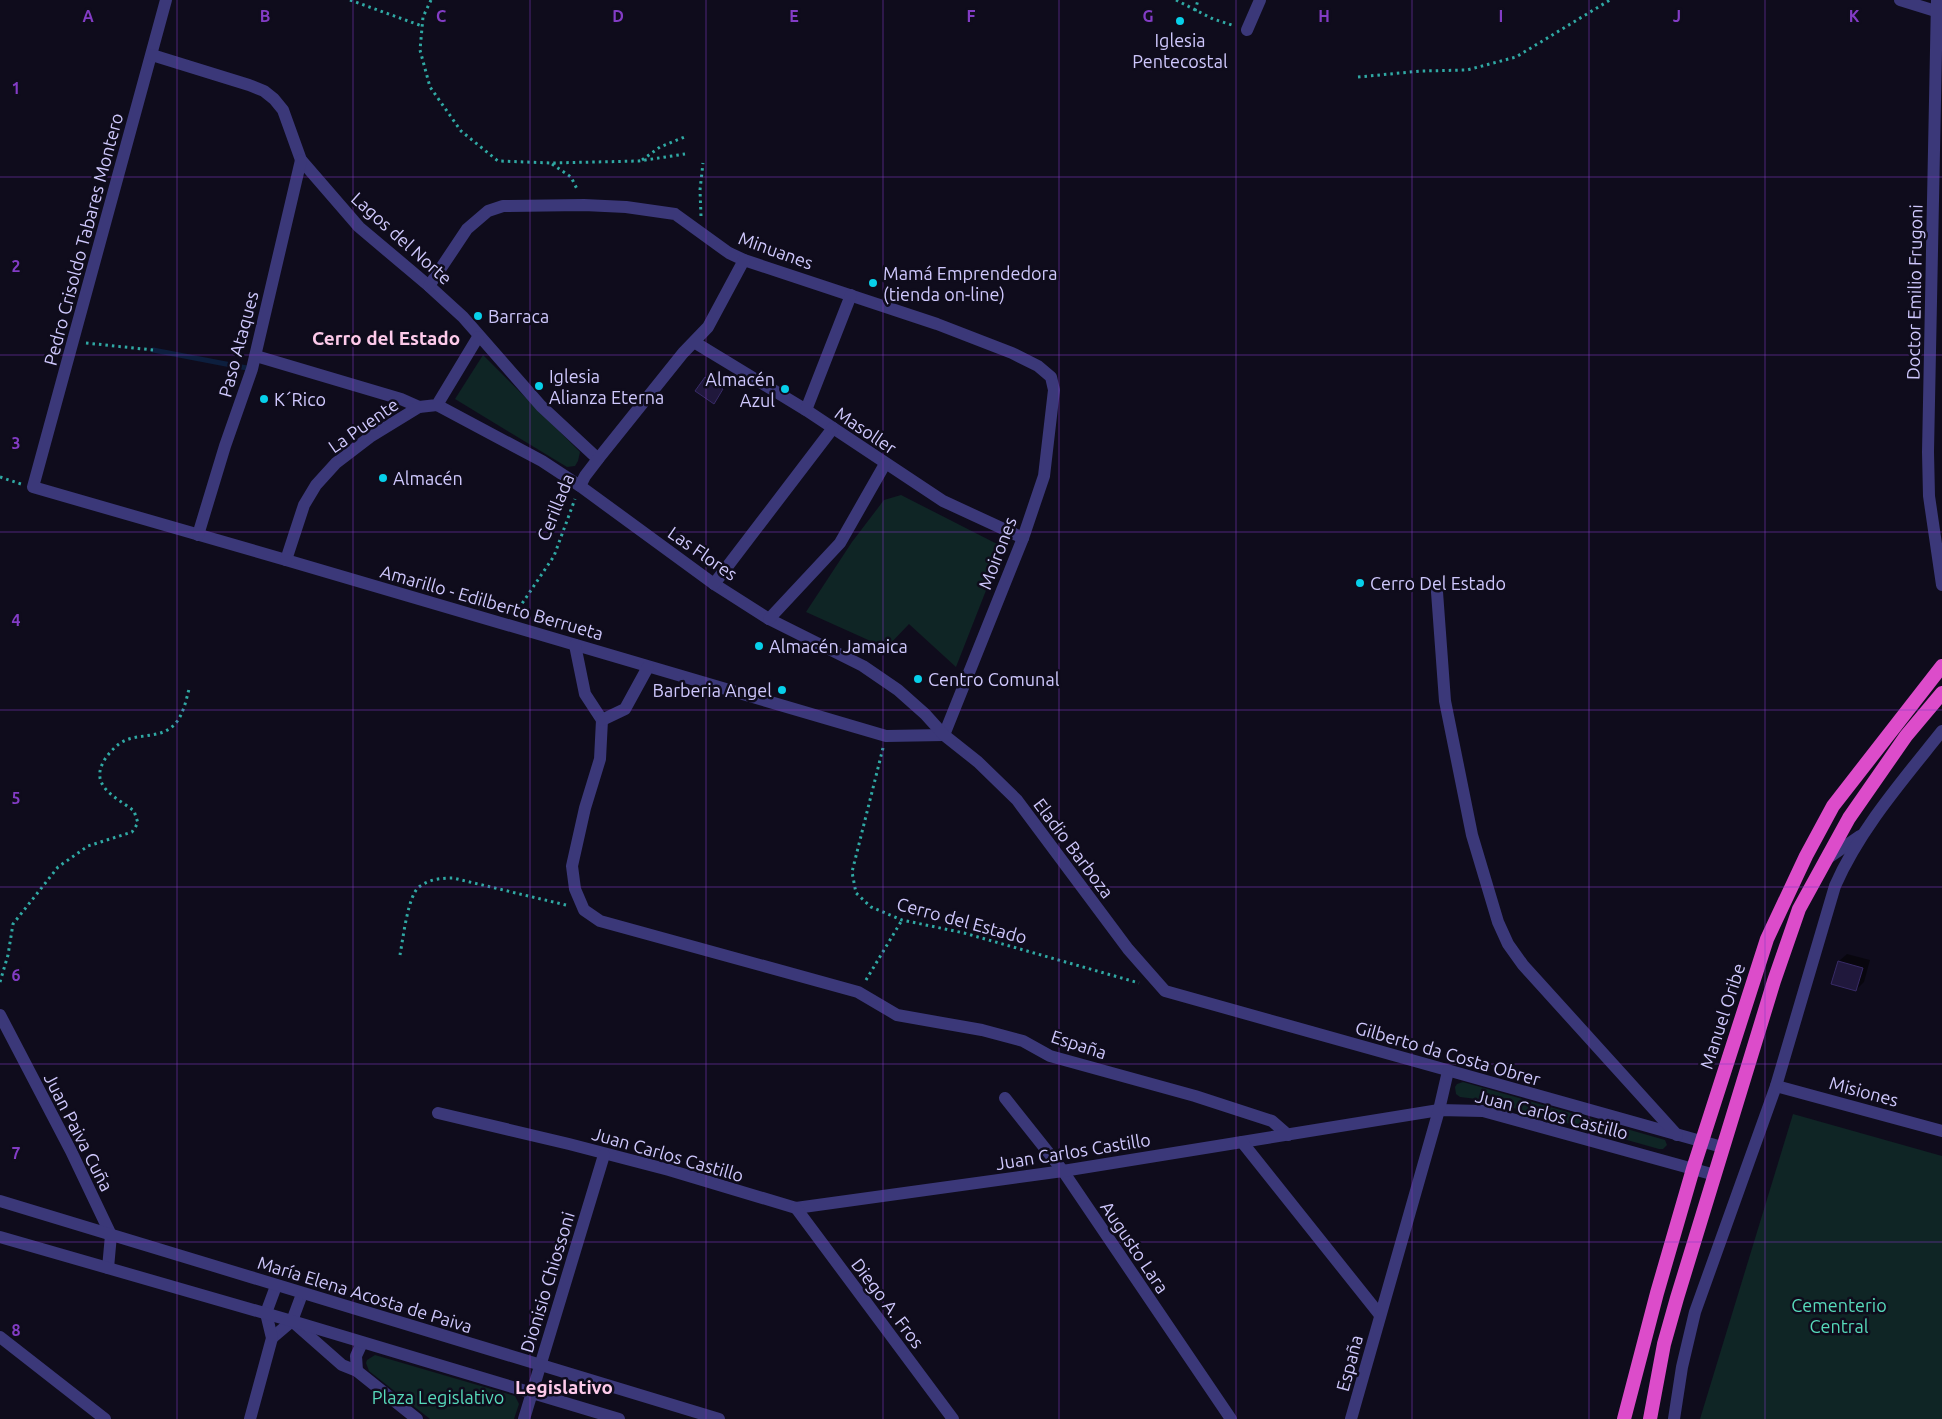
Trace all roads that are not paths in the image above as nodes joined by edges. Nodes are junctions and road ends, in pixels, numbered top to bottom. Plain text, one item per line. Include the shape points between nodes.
1 (166, 0) edge
2 (1260, 0) edge
3 (1900, 0) edge
4 (1939, 8) edge
5 (1247, 30) road end
6 (152, 55) junction
7 (301, 160) junction
8 (744, 260) junction
9 (429, 286) junction
10 (851, 295) junction
11 (478, 337) junction
12 (694, 342) junction
13 (256, 356) junction
14 (1051, 377) joint
15 (437, 405) junction
16 (419, 407) junction
17 (806, 410) junction
18 (833, 428) junction
19 (598, 459) junction
20 (885, 464) junction
21 (580, 486) junction
22 (33, 487) joint
23 (198, 535) junction
24 (1022, 538) junction
25 (286, 560) junction
26 (714, 584) junction
27 (1942, 585) edge
28 (1437, 592) dead end
29 (769, 619) junction
30 (575, 645) junction
31 (1942, 666) edge
32 (648, 667) junction
33 (1942, 693) edge
34 (602, 720) junction
35 (1942, 731) edge
36 (944, 735) junction
37 (1864, 833) junction
38 (1825, 860) junction
39 (1165, 991) joint
40 (0, 1015) edge
41 (1448, 1071) junction
42 (1776, 1086) junction
43 (1005, 1098) dead end
44 (1439, 1110) junction
45 (438, 1113) dead end
46 (1942, 1131) edge
47 (1288, 1135) junction
48 (1677, 1135) junction
49 (1242, 1142) junction
50 (1701, 1142) junction
51 (1722, 1147) junction
52 (604, 1155) junction
53 (1693, 1169) junction
54 (1062, 1171) junction
55 (1715, 1175) junction
56 (0, 1201) edge
57 (796, 1208) junction
58 (111, 1235) junction
59 (0, 1237) edge
60 (108, 1268) junction
61 (276, 1286) junction
62 (302, 1294) junction
63 (266, 1313) junction
64 (1380, 1315) junction
65 (292, 1321) junction
66 (0, 1337) edge
67 (272, 1338) junction
68 (362, 1343) junction
69 (540, 1364) junction
70 (357, 1370) junction
71 (533, 1392) junction
72 (105, 1419) edge
73 (250, 1419) edge
74 (417, 1419) edge
75 (524, 1419) edge
76 (619, 1419) edge
77 (719, 1419) edge
78 (953, 1419) edge
79 (1231, 1419) edge
80 (1352, 1419) edge
81 (1624, 1419) edge
82 (1650, 1419) edge
83 (1674, 1419) edge

1 - 6 street, Pedro Crisoldo Tabares Montero
2 - 5 street
3 - 4 street
4 - 27 street, Doctor Emilio Frugoni via 1928,452 1929,496
6 - 7 street, Lagos del Norte via 264,91 283,110
6 - 22 street, Pedro Crisoldo Tabares Montero
7 - 9 street, Lagos del Norte via 359,227
7 - 13 street, Paso Ataques
8 - 9 street, Minuanes via 675,214 626,206 503,206 488,212 467,229
8 - 10 street, Minuanes
8 - 12 street, Cerillada via 708,327
9 - 11 street, Lagos del Norte via 463,317
10 - 14 street, Minuanes via 1012,353 1038,366
10 - 17 street
11 - 15 street
11 - 19 street, Lagos del Norte via 541,406
12 - 17 street, Masoller
12 - 19 street, Cerillada
13 - 16 street
13 - 23 street, Paso Ataques
14 - 24 street, Moirones via 1054,390 1044,476
15 - 16 street, La Puente
15 - 21 street, Las Flores
16 - 25 street, La Puente via 370,437 336,463 304,505
17 - 18 street, Masoller
18 - 20 street, Masoller
18 - 26 street
19 - 21 street, Cerillada
20 - 24 street, Masoller via 943,501
20 - 29 street via 840,543
21 - 26 street, Las Flores
22 - 23 street, Amarillo - Edilberto Berrueta
23 - 25 street, Amarillo - Edilberto Berrueta
24 - 36 street, Moirones
25 - 30 street, Amarillo - Edilberto Berrueta
26 - 29 street, Las Flores
28 - 48 street via 1445,701 1472,835 1498,922 1523,965
29 - 36 street, Las Flores via 863,666 898,690
30 - 32 street, Amarillo - Edilberto Berrueta
30 - 34 street via 585,694
31 - 50 highway, Manuel Oribe via 1833,806 1806,856 1765,946
32 - 34 street via 625,709
32 - 36 street, Amarillo - Edilberto Berrueta via 886,736
33 - 38 highway via 1906,736 1849,818
34 - 47 street, España via 600,759 572,866 575,890 584,910 600,921 858,992 897,1015 1023,1041 1050,1056 1272,1121
35 - 37 street
36 - 39 street, Eladio Barboza via 1017,800 1128,949
37 - 38 street
37 - 42 street via 1835,886
38 - 51 highway via 1800,909 1774,981
39 - 41 street, Gilberto da Costa Obrer
40 - 58 street, Juan Paiva Cuña
41 - 44 street, España
41 - 48 street, Gilberto da Costa Obrer
42 - 46 street, Misiones
42 - 83 street via 1696,1312 1682,1367
43 - 54 street, Augusto Lara
44 - 47 street, Juan Carlos Castillo
44 - 53 street, Juan Carlos Castillo via 1483,1111
44 - 64 street, España
45 - 52 street, Juan Carlos Castillo
47 - 49 street, Juan Carlos Castillo
48 - 50 street, Gilberto da Costa Obrer
49 - 54 street, Juan Carlos Castillo
49 - 64 street
50 - 51 street, Gilberto da Costa Obrer
50 - 53 highway, Manuel Oribe
51 - 55 highway
52 - 57 street, Juan Carlos Castillo via 669,1170
52 - 69 street, Dionisio Chiossoni
53 - 55 street, Juan Carlos Castillo
53 - 81 highway, Manuel Oribe
54 - 57 street, Juan Carlos Castillo
54 - 79 street, Augusto Lara
55 - 82 highway via 1664,1344
56 - 58 street, María Elena Acosta de Paiva
57 - 78 street, Diego A. Fros
58 - 60 street
58 - 61 street, María Elena Acosta de Paiva
59 - 60 street
60 - 63 street
61 - 62 street, María Elena Acosta de Paiva
61 - 63 street
62 - 65 street
62 - 69 street, María Elena Acosta de Paiva
63 - 65 street
63 - 67 street
64 - 80 street, España
65 - 67 street
65 - 68 street
65 - 70 street via 342,1365
66 - 72 street
67 - 73 street
68 - 70 street via 356,1356
68 - 71 street
69 - 71 street, Dionisio Chiossoni
69 - 77 street, María Elena Acosta de Paiva
70 - 74 street
71 - 75 street, Dionisio Chiossoni
71 - 76 street

